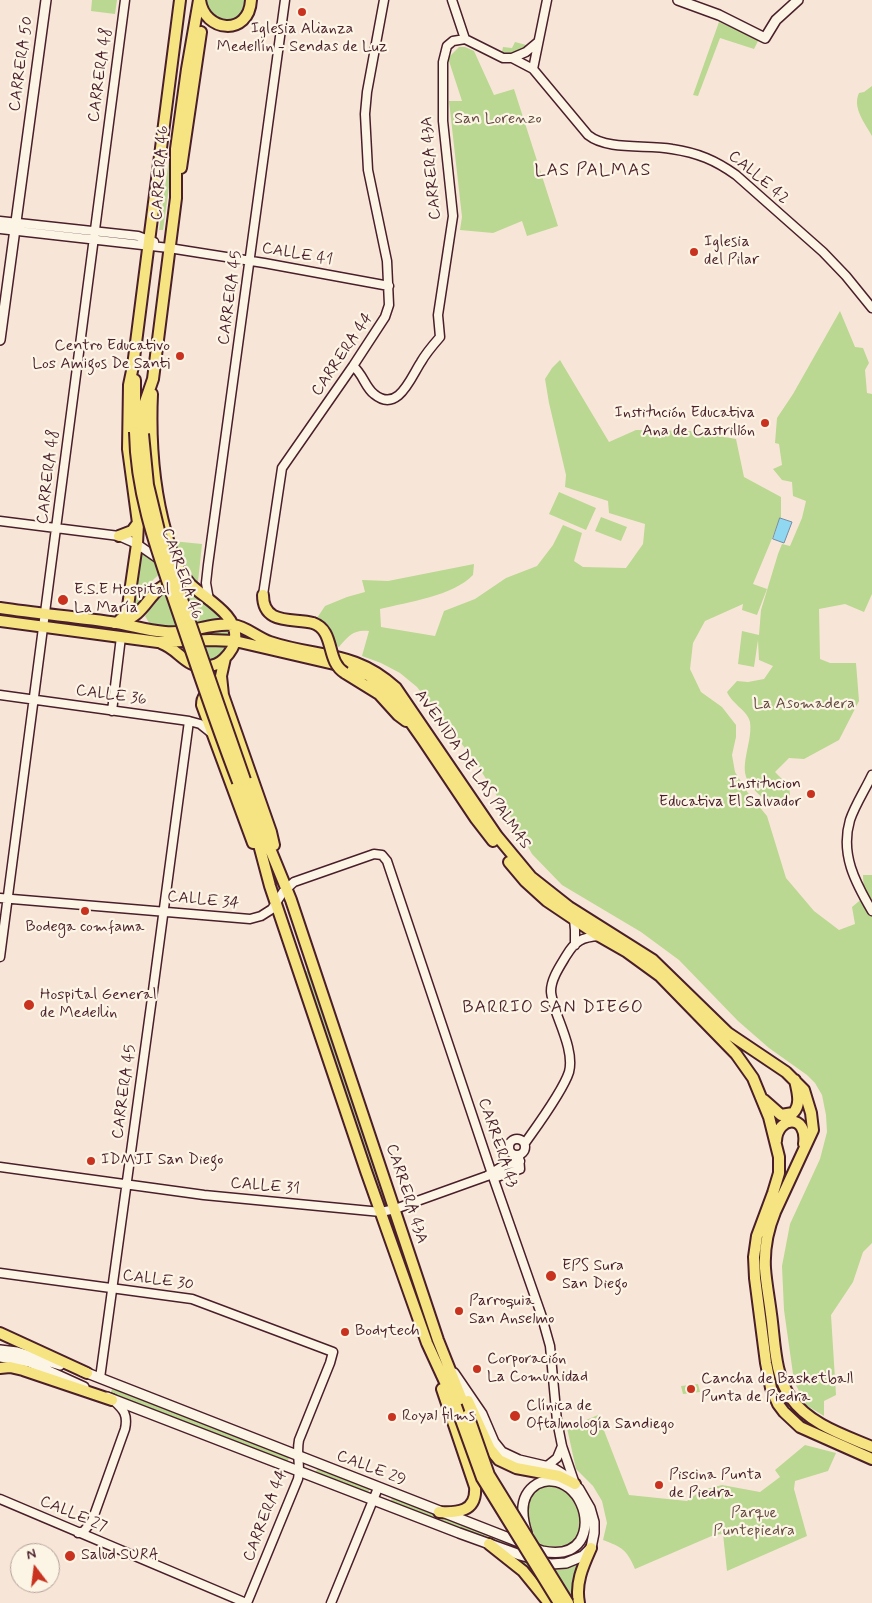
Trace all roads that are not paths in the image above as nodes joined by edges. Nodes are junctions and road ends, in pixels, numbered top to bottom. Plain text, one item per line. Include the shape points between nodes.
1 (46, 0) edge
2 (125, 0) edge
3 (180, 0) edge
4 (187, 0) edge
5 (200, 0) edge
6 (251, 0) edge
7 (284, 0) edge
8 (384, 0) edge
9 (452, 0) edge
10 (547, 0) edge
11 (678, 0) edge
12 (798, 0) edge
13 (201, 32) dead end
14 (465, 39) junction
15 (538, 42) junction
16 (512, 58) junction
17 (533, 69) junction
18 (172, 143) junction
19 (156, 197) junction
20 (176, 198) junction
21 (0, 220) edge
22 (15, 226) junction
23 (0, 229) edge
24 (95, 231) junction
25 (93, 240) junction
26 (147, 247) junction
27 (169, 248) junction
28 (250, 261) junction
29 (389, 286) junction
30 (872, 308) edge
31 (0, 340) edge
32 (134, 366) junction
33 (353, 366) junction
34 (152, 379) junction
35 (139, 433) junction
36 (162, 519) junction
37 (0, 521) edge
38 (138, 523) junction
39 (56, 528) junction
40 (119, 536) junction
41 (137, 544) junction
42 (190, 584) junction
43 (263, 595) joint
44 (209, 600) junction
45 (0, 608) edge
46 (44, 615) junction
47 (0, 621) edge
48 (114, 623) junction
49 (233, 625) junction
50 (43, 626) junction
51 (122, 637) junction
52 (158, 642) junction
53 (237, 644) junction
54 (225, 658) junction
55 (224, 695) junction
56 (0, 696) edge
57 (33, 700) junction
58 (112, 711) junction
59 (189, 721) junction
60 (411, 722) junction
61 (214, 735) junction
62 (872, 775) edge
63 (242, 781) junction
64 (265, 870) junction
65 (279, 870) junction
66 (286, 888) junction
67 (4, 898) edge
68 (276, 904) junction
69 (872, 911) edge
70 (163, 912) junction
71 (574, 919) junction
72 (600, 936) junction
73 (575, 944) junction
74 (0, 957) edge
75 (794, 1080) junction
76 (763, 1100) junction
77 (523, 1141) junction
78 (776, 1146) junction
79 (803, 1150) junction
80 (518, 1160) junction
81 (0, 1167) edge
82 (493, 1176) junction
83 (126, 1185) junction
84 (395, 1209) junction
85 (382, 1212) junction
86 (0, 1273) edge
87 (112, 1288) junction
88 (0, 1333) edge
89 (427, 1344) junction
90 (0, 1350) edge
91 (333, 1352) joint
92 (0, 1357) edge
93 (39, 1362) junction
94 (450, 1367) junction
95 (0, 1368) edge
96 (87, 1373) junction
97 (100, 1378) junction
98 (112, 1400) junction
99 (562, 1446) junction
100 (872, 1447) edge
101 (297, 1456) junction
102 (872, 1459) edge
103 (546, 1466) junction
104 (299, 1472) junction
105 (575, 1484) junction
106 (378, 1488) junction
107 (0, 1499) edge
108 (374, 1500) junction
109 (438, 1512) junction
110 (78, 1532) junction
111 (531, 1543) junction
112 (489, 1544) junction
113 (591, 1548) junction
114 (246, 1603) edge
115 (331, 1603) edge
116 (549, 1603) edge
117 (559, 1603) edge
118 (568, 1603) edge
119 (579, 1603) edge

1 - 22 main road, CARRERA 50
2 - 24 street, CARRERA 48
3 - 19 main road, CARRERA 46
4 - 18 main road, CARRERA 46 via 176,72
5 - 6 main road via 202,10 211,21 224,26 244,20 249,14
5 - 18 main road, CARRERA 46
7 - 28 street, CARRERA 45
8 - 29 street, CARRERA 44 via 365,114 368,170
9 - 14 street
10 - 15 street
11 - 12 main road via 719,15 765,38 776,20
13 - 20 main road
14 - 16 street via 503,58
14 - 33 street, CARRERA 43A via 447,46 443,62 443,121 453,216 438,315 440,337 405,390 392,400 375,395
15 - 16 street
15 - 17 street
16 - 17 street
17 - 30 street, CALLE 42 via 595,141 671,148 721,164 823,252
18 - 19 main road, CARRERA 46
18 - 20 main road, CARRERA 46
19 - 26 main road, CARRERA 46
20 - 27 main road, CARRERA 46
21 - 22 street, CALLE 41
22 - 23 street, CALLE 41
22 - 24 street, CALLE 41
22 - 25 street, CALLE 41
22 - 31 main road, CARRERA 50
24 - 25 street, CARRERA 48
24 - 26 street, CALLE 41 via 138,236
25 - 26 street, CALLE 41
25 - 39 street, CARRERA 48
26 - 27 street, CALLE 41
26 - 32 main road, CARRERA 46
27 - 28 street, CALLE 41
27 - 34 main road, CARRERA 46
28 - 29 street, CALLE 41
28 - 44 street, CARRERA 45 via 208,565 206,583
29 - 33 street, CARRERA 44 via 385,317
32 - 35 main road, CARRERA 46
32 - 38 main road, CARRERA 46 via 129,385 128,449
33 - 43 street, CARRERA 44 via 282,468
34 - 35 main road, CARRERA 46
34 - 36 main road, CARRERA 46 via 152,452
35 - 63 main road, CARRERA 46, bridge via 139,474 149,527 212,713
36 - 38 main road via 154,529 144,529
36 - 42 main road, CARRERA 46 via 172,555
37 - 39 street
38 - 40 main road via 132,531
38 - 41 main road, CARRERA 46
39 - 40 street
39 - 46 street, CARRERA 48
40 - 41 street
41 - 42 street
41 - 48 main road, CARRERA 46 via 126,612
42 - 44 main road, CARRERA 46
42 - 48 main road via 180,581 163,585 136,615
43 - 60 main road, bridge via 265,610 270,615 320,626 326,633 336,665 379,694 398,715
44 - 49 main road, CARRERA 46
45 - 46 main road
46 - 48 main road
46 - 50 street, CARRERA 48
47 - 50 main road
48 - 49 main road via 175,633
49 - 53 main road
49 - 75 main road, AVENIDA DE LAS PALMAS via 271,642 355,662 385,677 406,700 497,836 531,877 569,908 654,960 728,1033
50 - 51 main road
50 - 57 street, CARRERA 48
51 - 52 main road
51 - 58 street
52 - 53 main road, AVENIDA DE LAS PALMAS via 210,640
52 - 54 main road via 198,667 215,665
53 - 54 main road
53 - 60 main road, AVENIDA DE LAS PALMAS via 361,672 390,694
54 - 55 main road via 221,676
55 - 61 main road via 205,695 202,701
55 - 65 main road via 271,832
56 - 57 street, CALLE 36
57 - 58 street, CALLE 36
57 - 67 street, CARRERA 48
58 - 59 street, CALLE 36
59 - 61 street, CALLE 36 via 204,726
59 - 70 street, CARRERA 45
60 - 71 main road, AVENIDA DE LAS PALMAS via 476,820 525,881
61 - 64 main road via 246,828
62 - 69 street via 852,815 847,846 852,876
63 - 64 main road, CARRERA 43A
63 - 65 main road, CARRERA 43A
64 - 68 main road, CARRERA 43A
65 - 66 main road, CARRERA 43A
66 - 68 street, CALLE 34
66 - 82 street, CARRERA 43 via 294,882 374,854 382,855 387,861
66 - 84 main road, CARRERA 43A
67 - 70 street, CALLE 34
67 - 74 street, CARRERA 48
68 - 70 street, CALLE 34 via 266,914 250,919
68 - 85 main road, CARRERA 43A
70 - 83 street, CARRERA 45
71 - 72 main road, AVENIDA DE LAS PALMAS
71 - 73 street
72 - 73 street via 587,936
72 - 76 main road, AVENIDA DE LAS PALMAS via 660,976 745,1065
73 - 77 street via 553,980 551,991 570,1062 569,1072
75 - 76 main road via 798,1105 793,1113 778,1114
75 - 79 main road, AVENIDA DE LAS PALMAS via 804,1090 812,1120 812,1130
76 - 78 main road, AVENIDA DE LAS PALMAS
77 - 80 street via 525,1150
77 - 80 street via 514,1139 509,1144 509,1150
78 - 79 main road via 776,1136 782,1125 797,1123 804,1132
78 - 102 main road, AVENIDA DE LAS PALMAS via 779,1173 757,1236 754,1265 771,1388 778,1404 800,1427
79 - 100 main road, AVENIDA DE LAS PALMAS via 775,1212 767,1243 765,1267 780,1376 791,1399 812,1419
80 - 82 street, CALLE 31
81 - 83 street, CALLE 31
82 - 84 street, CALLE 31
82 - 99 street, CARRERA 43 via 550,1346
83 - 85 street, CALLE 31
83 - 87 street, CARRERA 45
84 - 85 street, CALLE 31
84 - 94 main road, CARRERA 43A
85 - 89 main road, CARRERA 43A
86 - 87 street, CALLE 30
87 - 91 street, CALLE 30 via 192,1299
87 - 97 street, CARRERA 45
88 - 96 main road
89 - 109 main road via 476,1492 465,1509
89 - 117 main road, CARRERA 43A, bridge via 456,1406 482,1478
90 - 93 main road, CALLE 29 via 17,1352
91 - 101 street, CARRERA 44 via 299,1440
92 - 93 main road, CALLE 29
93 - 96 main road, CALLE 29
93 - 98 main road, CALLE 29
94 - 103 main road via 482,1414 498,1448 514,1458
94 - 105 main road via 494,1455 510,1466 552,1474
94 - 111 main road, CARRERA 43A, bridge via 489,1475
95 - 98 main road via 23,1370
96 - 97 main road, CALLE 29
97 - 101 main road, CALLE 29
98 - 104 main road, CALLE 29
98 - 110 street via 126,1415 125,1429 92,1521 84,1531
99 - 103 street via 557,1458
99 - 105 street, CARRERA 43
101 - 104 street, CARRERA 44
101 - 106 main road, CALLE 29
103 - 105 main road via 560,1471
104 - 108 main road, CALLE 29
104 - 114 street, CARRERA 44
105 - 113 main road via 593,1515
106 - 108 street
106 - 109 main road, CALLE 29
107 - 110 street, CALLE 27
108 - 112 main road, CALLE 29
108 - 115 street
109 - 111 main road, CALLE 29, bridge via 532,1548 550,1553 567,1551 578,1544 586,1525 578,1498 564,1485 553,1481 541,1482 529,1491 523,1502 523,1520
110 - 114 street, CALLE 27
111 - 118 main road, CARRERA 43A, bridge
112 - 113 main road, CALLE 29 via 551,1564 578,1559
112 - 116 main road via 523,1571
113 - 119 main road via 579,1579

